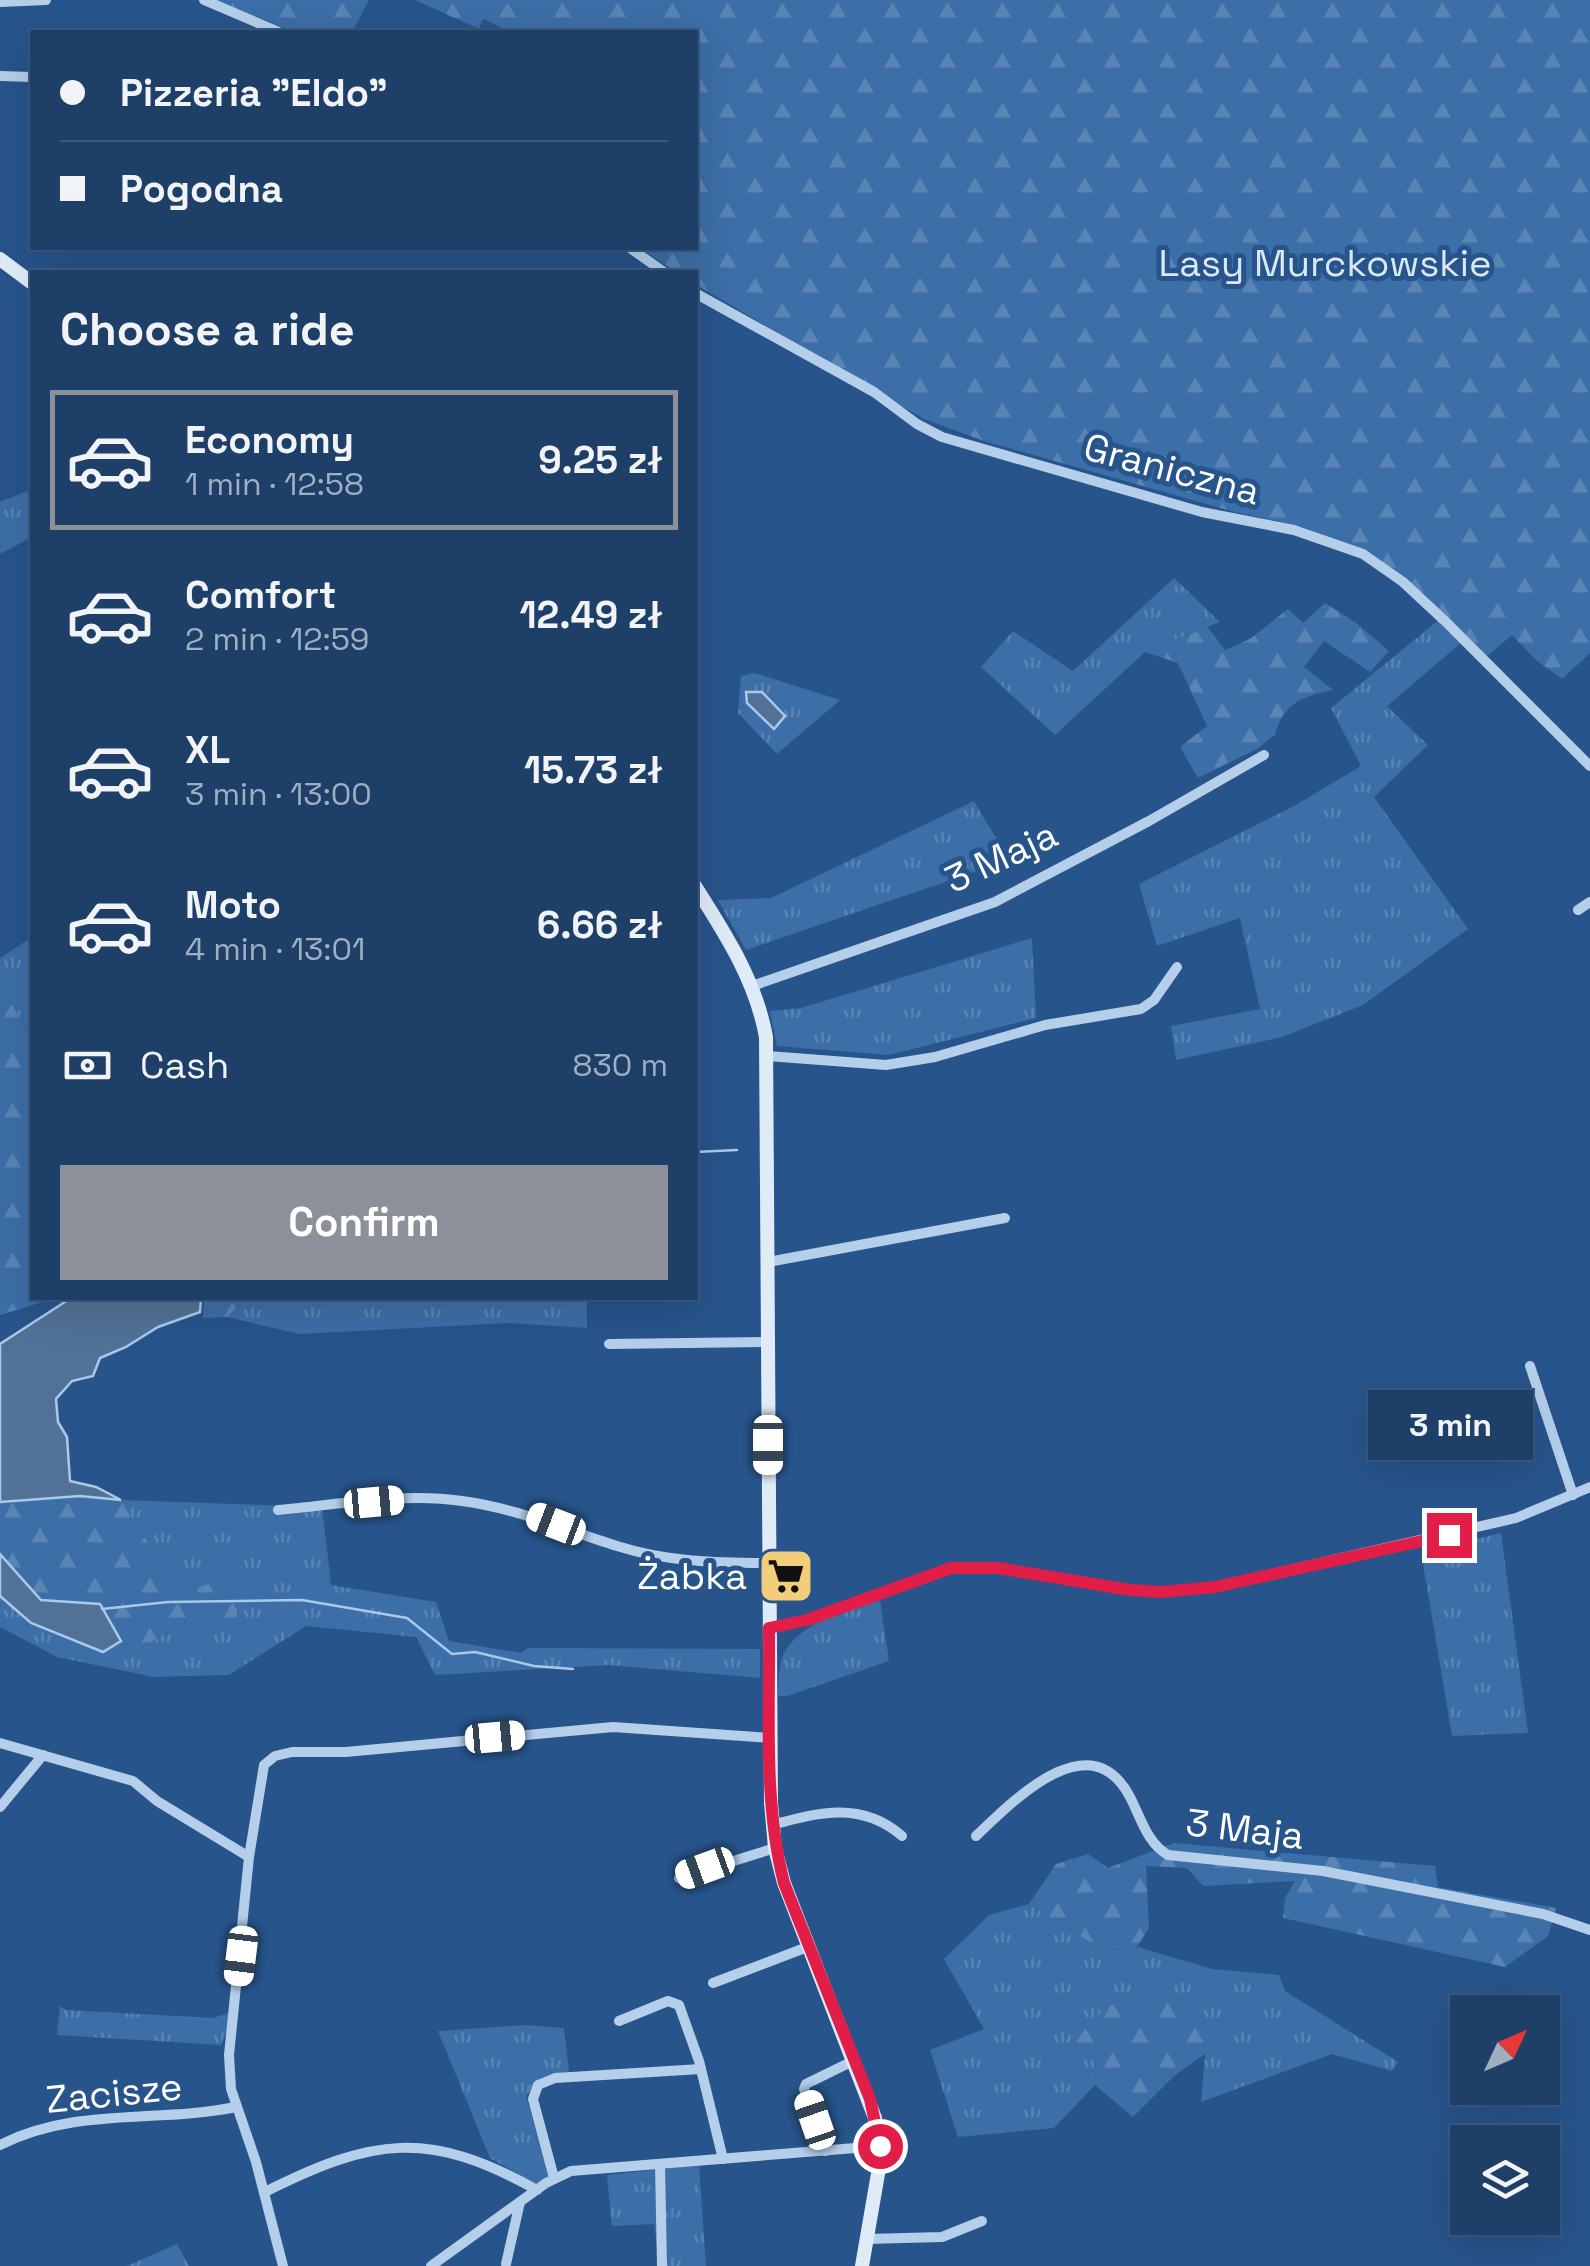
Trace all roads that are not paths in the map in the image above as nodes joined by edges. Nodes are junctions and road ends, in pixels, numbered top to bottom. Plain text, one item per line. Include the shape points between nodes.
1 (46, 0) edge
2 (204, 0) edge
3 (0, 2) edge
4 (275, 30) edge
5 (0, 76) edge
6 (30, 77) edge
7 (633, 250) edge
8 (0, 259) edge
9 (661, 270) edge
10 (30, 282) edge
11 (698, 294) edge
12 (1264, 755) dead end
13 (1590, 766) edge
14 (698, 896) edge
15 (1590, 902) edge
16 (1578, 910) dead end
17 (1176, 967) dead end
18 (752, 986) junction
19 (768, 1056) junction
20 (1005, 1218) dead end
21 (768, 1262) junction
22 (768, 1342) junction
23 (608, 1344) dead end
24 (1530, 1366) dead end
25 (1590, 1488) edge
26 (1574, 1495) junction
27 (278, 1510) dead end
28 (769, 1563) junction
29 (769, 1628) junction
30 (770, 1738) junction
31 (0, 1742) edge
32 (43, 1755) junction
33 (0, 1807) edge
34 (772, 1824) junction
35 (902, 1836) dead end
36 (976, 1836) dead end
37 (775, 1848) junction
38 (249, 1856) junction
39 (679, 1878) dead end
40 (1590, 1930) edge
41 (810, 1946) junction
42 (712, 1984) dead end
43 (619, 2021) dead end
44 (855, 2060) junction
45 (701, 2069) junction
46 (236, 2107) junction
47 (0, 2146) edge
48 (880, 2146) junction
49 (826, 2151) junction
50 (723, 2159) junction
51 (660, 2164) junction
52 (546, 2184) junction
53 (265, 2192) junction
54 (520, 2202) junction
55 (982, 2222) dead end
56 (867, 2239) junction
57 (506, 2264) dead end
58 (283, 2266) edge
59 (431, 2266) edge
60 (662, 2266) edge
61 (862, 2266) edge

1 - 3 street
2 - 4 street
5 - 6 street
7 - 9 street
8 - 10 street
11 - 13 street, Graniczna via 942,437 1363,554 1446,622
12 - 18 street, 3 Maja via 995,902
14 - 18 street
15 - 16 street
17 - 19 street via 1141,1009 934,1057 886,1065
18 - 19 street
19 - 21 street
20 - 21 street
21 - 22 street
22 - 23 street
22 - 28 street
24 - 26 street
25 - 26 street
26 - 29 street via 1516,1518 1215,1587 1130,1590 998,1568 951,1568
27 - 28 street via 458,1500 525,1512 619,1547 689,1562
28 - 29 street
29 - 30 street
30 - 34 street
30 - 38 street via 614,1727 275,1756 260,1774
31 - 32 street
32 - 33 street
32 - 38 street via 134,1782
34 - 35 street via 859,1812
34 - 37 street
36 - 40 street, 3 Maja via 1035,1784 1090,1765 1120,1782 1155,1846 1168,1856 1323,1871 1544,1914
37 - 39 street
37 - 41 street
38 - 46 street via 228,2055
41 - 42 street
41 - 44 street
43 - 45 street via 674,2001
44 - 48 street
44 - 49 street via 804,2090
45 - 50 street
45 - 52 street via 555,2078 538,2085 533,2099
46 - 47 street, Zacisze via 194,2116 77,2120
46 - 53 street
48 - 49 street
48 - 56 street
49 - 50 street
50 - 51 street
51 - 52 street via 571,2171
51 - 60 street
52 - 53 street via 466,2157 405,2146 352,2154
52 - 54 street
53 - 58 street
54 - 57 street
54 - 59 street
55 - 56 street via 942,2237
56 - 61 street

